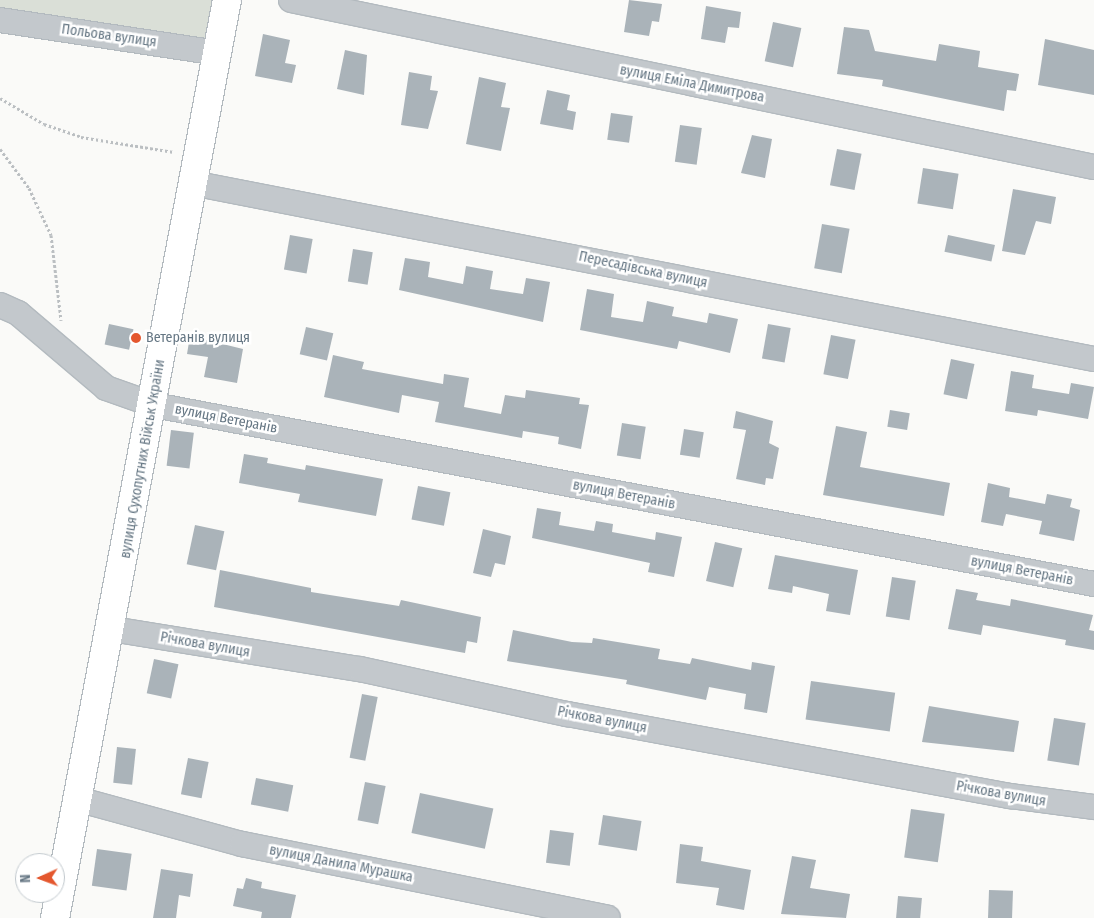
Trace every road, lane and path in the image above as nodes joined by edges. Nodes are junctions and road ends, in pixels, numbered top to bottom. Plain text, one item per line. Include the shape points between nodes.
1 (227, 0) edge
2 (291, 0) edge
3 (0, 20) edge
4 (217, 53) junction
5 (0, 98) edge
6 (0, 149) edge
7 (197, 155) junction
8 (1094, 167) edge
9 (192, 183) junction
10 (0, 305) edge
11 (67, 353) junction
12 (1094, 359) edge
13 (154, 405) junction
14 (1094, 584) edge
15 (112, 629) junction
16 (77, 800) junction
17 (1094, 807) edge
18 (55, 918) edge
19 (608, 918) edge

1 - 4 street, вулиця Сухопутних Військ України
2 - 8 street, вулиця Еміла Димитрова
3 - 4 street, Польова вулиця
4 - 7 street, вулиця Сухопутних Військ України
5 - 7 path via 44,124 81,137
6 - 11 path via 29,188 51,235
7 - 9 street, вулиця Сухопутних Військ України
9 - 12 street, Пересадівська вулиця
9 - 13 street, вулиця Сухопутних Військ України
10 - 11 street, вулиця Ветеранів
11 - 13 street, вулиця Ветеранів via 106,388
13 - 14 street, вулиця Ветеранів
13 - 15 street, вулиця Сухопутних Військ України
15 - 16 street, вулиця Сухопутних Військ України
15 - 17 street, Річкова вулиця via 360,669 576,716 1010,796
16 - 18 street, вулиця Сухопутних Військ України
16 - 19 street, вулиця Данила Мурашка via 242,844

